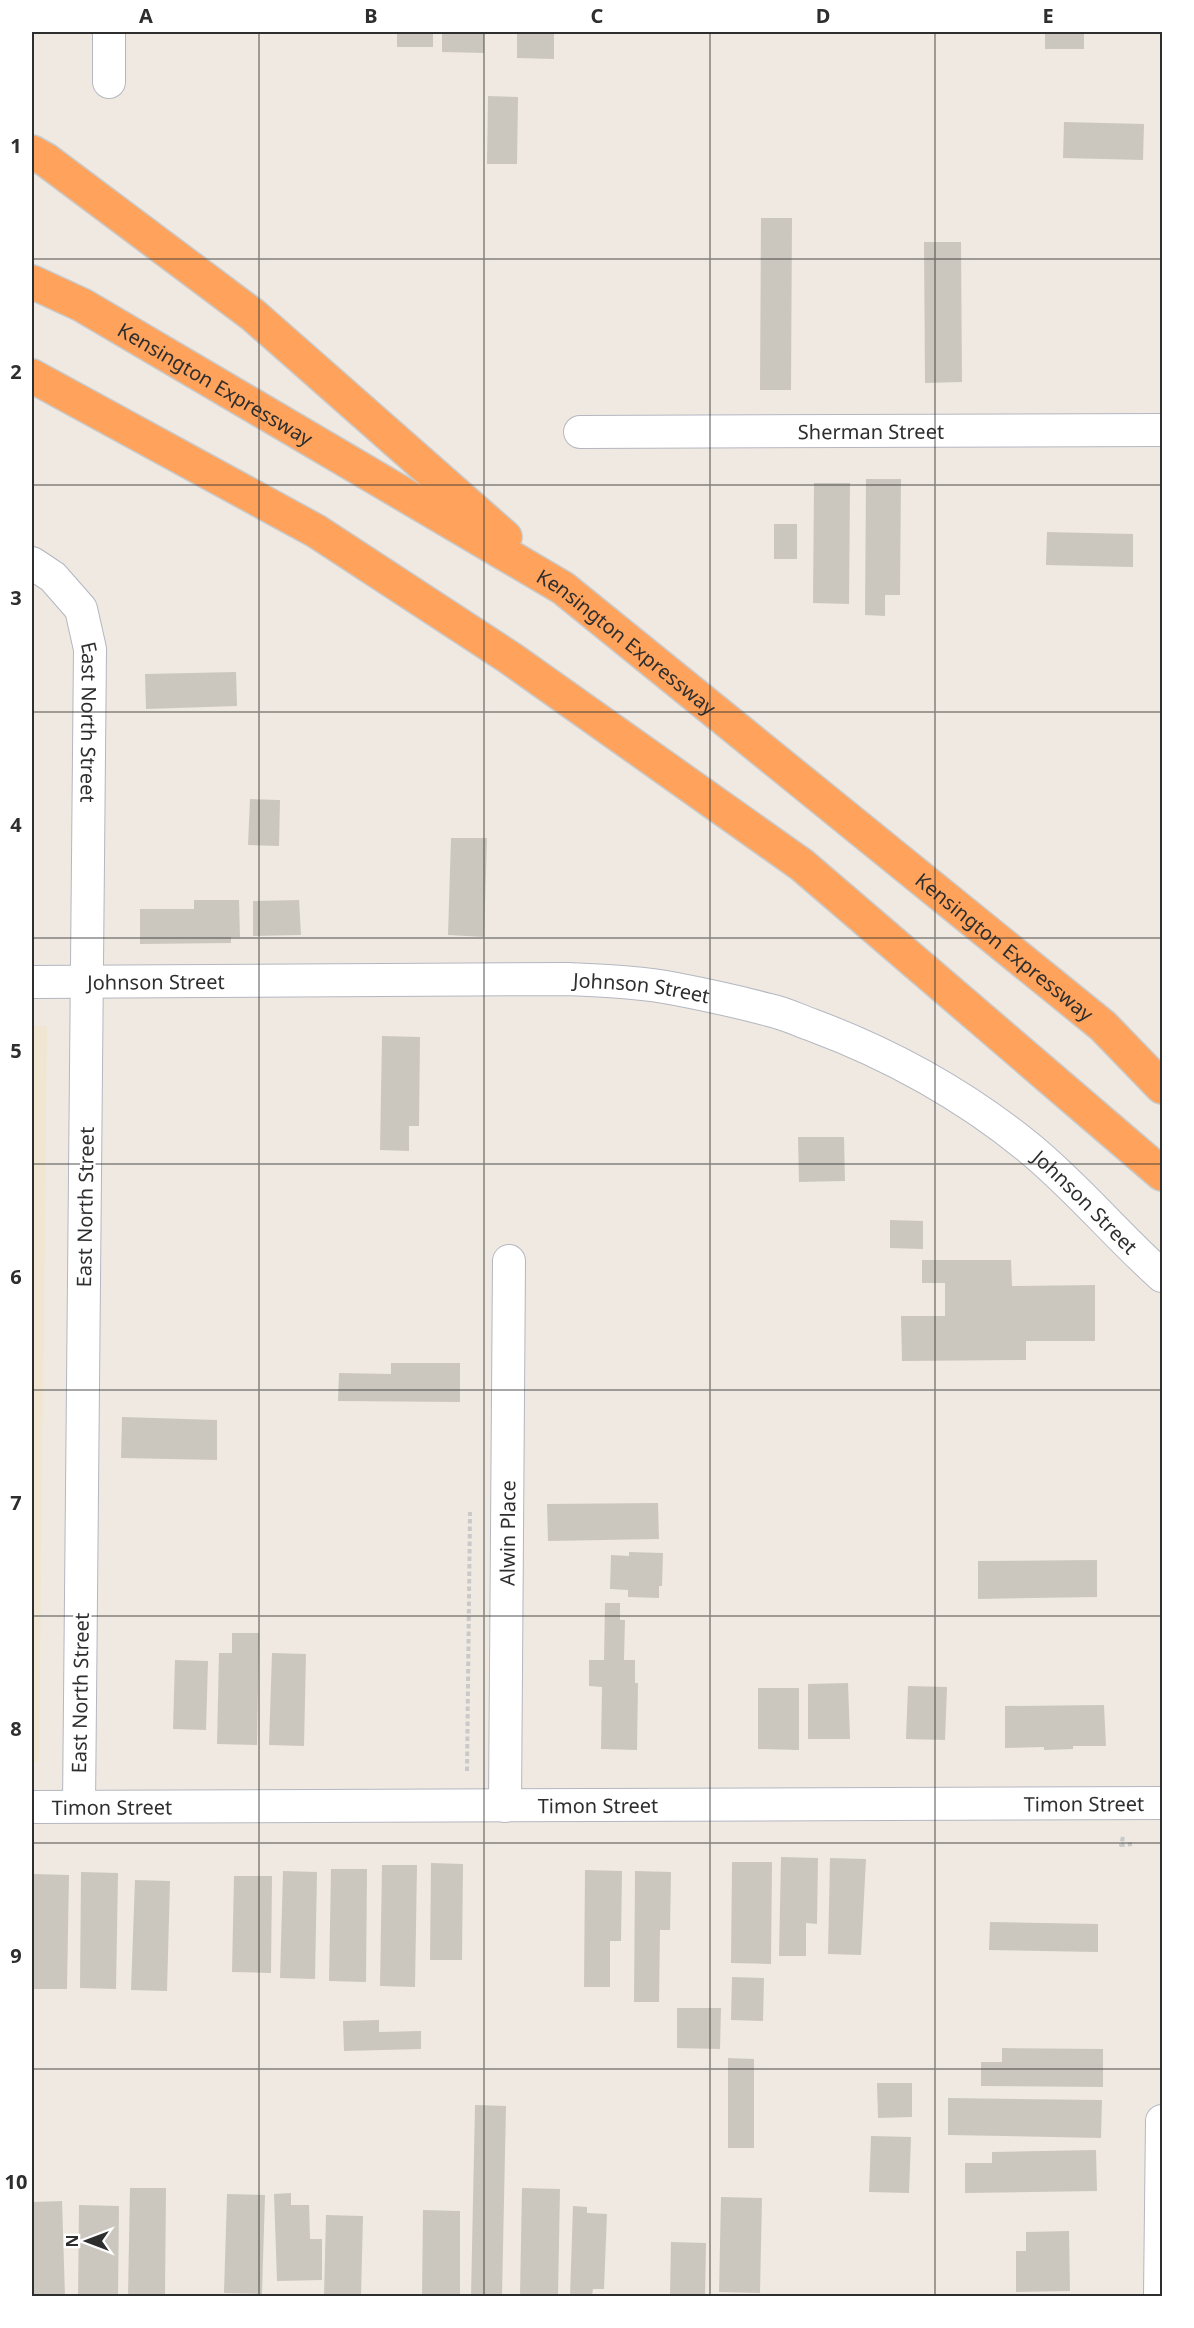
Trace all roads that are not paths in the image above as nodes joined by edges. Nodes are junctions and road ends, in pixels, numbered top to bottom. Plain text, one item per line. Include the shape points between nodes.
1 (109, 32) edge
2 (109, 82) dead end
3 (32, 152) edge
4 (32, 282) edge
5 (32, 376) edge
6 (32, 401) edge
7 (119, 423) junction
8 (1162, 430) edge
9 (580, 432) dead end
10 (32, 563) edge
11 (563, 588) junction
12 (32, 982) edge
13 (88, 982) junction
14 (1162, 1087) edge
15 (1162, 1174) edge
16 (509, 1261) dead end
17 (1162, 1276) edge
18 (1162, 1803) edge
19 (79, 1806) junction
20 (505, 1806) junction
21 (32, 1807) edge
22 (1162, 2121) edge
23 (1160, 2296) edge

1 - 2 street
3 - 11 highway via 253,315
4 - 11 highway, Kensington Expressway via 82,305
5 - 7 highway
6 - 7 highway
7 - 15 highway via 316,531 510,658 801,865
8 - 9 street, Sherman Street
10 - 13 street, East North Street via 54,577 81,609 90,649
11 - 14 highway, Kensington Expressway via 1103,1026
12 - 13 street, Johnson Street
13 - 17 street, Johnson Street via 568,979 674,988 771,1010 848,1038 923,1075 975,1107 1069,1184
13 - 19 street, East North Street
16 - 20 street, Alwin Place
18 - 20 street, Timon Street
19 - 20 street, Timon Street
19 - 21 street, Timon Street
22 - 23 street

